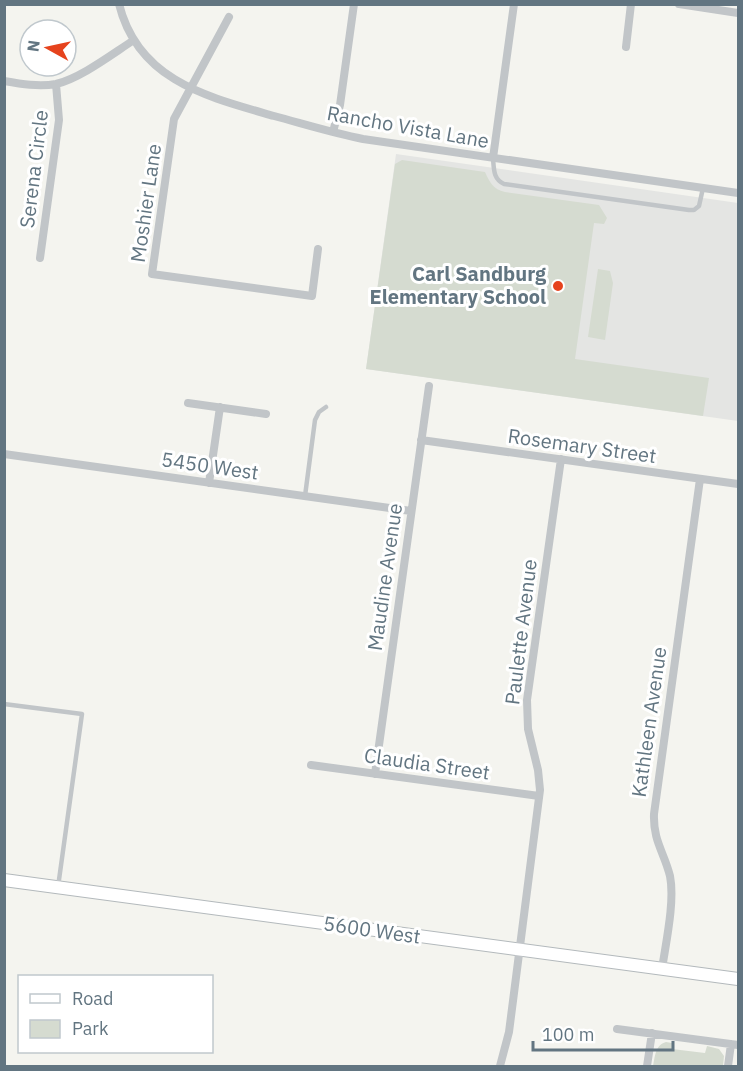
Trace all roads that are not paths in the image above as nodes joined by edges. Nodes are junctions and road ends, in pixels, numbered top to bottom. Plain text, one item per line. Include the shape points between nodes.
1 (119, 4) edge
2 (354, 4) edge
3 (514, 4) edge
4 (631, 4) edge
5 (679, 4) edge
6 (738, 13) edge
7 (229, 17) dead end
8 (134, 40) junction
9 (626, 47) dead end
10 (4, 81) edge
11 (56, 84) junction
12 (190, 88) junction
13 (333, 132) junction
14 (493, 158) junction
15 (703, 188) junction
16 (738, 193) edge
17 (318, 249) dead end
18 (40, 258) dead end
19 (429, 386) dead end
20 (188, 403) dead end
21 (220, 407) junction
22 (326, 407) dead end
23 (266, 414) dead end
24 (421, 440) junction
25 (4, 454) edge
26 (561, 459) junction
27 (700, 479) junction
28 (209, 483) junction
29 (738, 484) edge
30 (304, 496) junction
31 (411, 510) junction
32 (4, 704) edge
33 (311, 765) dead end
34 (375, 774) junction
35 (539, 796) junction
36 (4, 880) edge
37 (58, 887) junction
38 (519, 950) junction
39 (662, 969) junction
40 (738, 979) edge
41 (618, 1029) dead end
42 (652, 1033) junction
43 (735, 1045) edge
44 (500, 1066) edge
45 (647, 1066) edge
46 (728, 1066) edge

1 - 8 street, Rancho Vista Lane
2 - 13 street
3 - 14 street
4 - 9 street
5 - 6 street
7 - 12 street
8 - 11 street
8 - 12 street, Rancho Vista Lane via 159,69
10 - 11 street
11 - 18 street, Serena Circle via 59,120
12 - 13 street, Rancho Vista Lane
12 - 17 street, Moshier Lane via 173,124 152,274 312,296
13 - 14 street, Rancho Vista Lane
14 - 15 street, Rancho Vista Lane
14 - 15 lane via 495,176 504,184 689,210 699,206
15 - 16 street, Rancho Vista Lane
19 - 24 street, Maudine Avenue
20 - 21 street
21 - 23 street
21 - 28 street
22 - 30 lane via 315,420
24 - 26 street, Rosemary Street
24 - 31 street, Maudine Avenue
25 - 28 street, 5450 West
26 - 27 street, Rosemary Street
26 - 35 street, Paulette Avenue via 527,700
27 - 29 street, Rosemary Street
27 - 39 street, Kathleen Avenue via 654,814 655,836 671,885
28 - 30 street, 5450 West
30 - 31 street, 5450 West
31 - 34 street, Maudine Avenue
32 - 37 lane via 82,714
33 - 34 street, Claudia Street
34 - 35 street, Claudia Street
35 - 38 street, Paulette Avenue
36 - 37 main road, 5600 West
37 - 38 main road, 5600 West
38 - 39 main road, 5600 West
38 - 44 street, Paulette Avenue via 509,1032
39 - 40 main road, 5600 West
41 - 42 street
42 - 43 street
42 - 45 street
43 - 46 street

